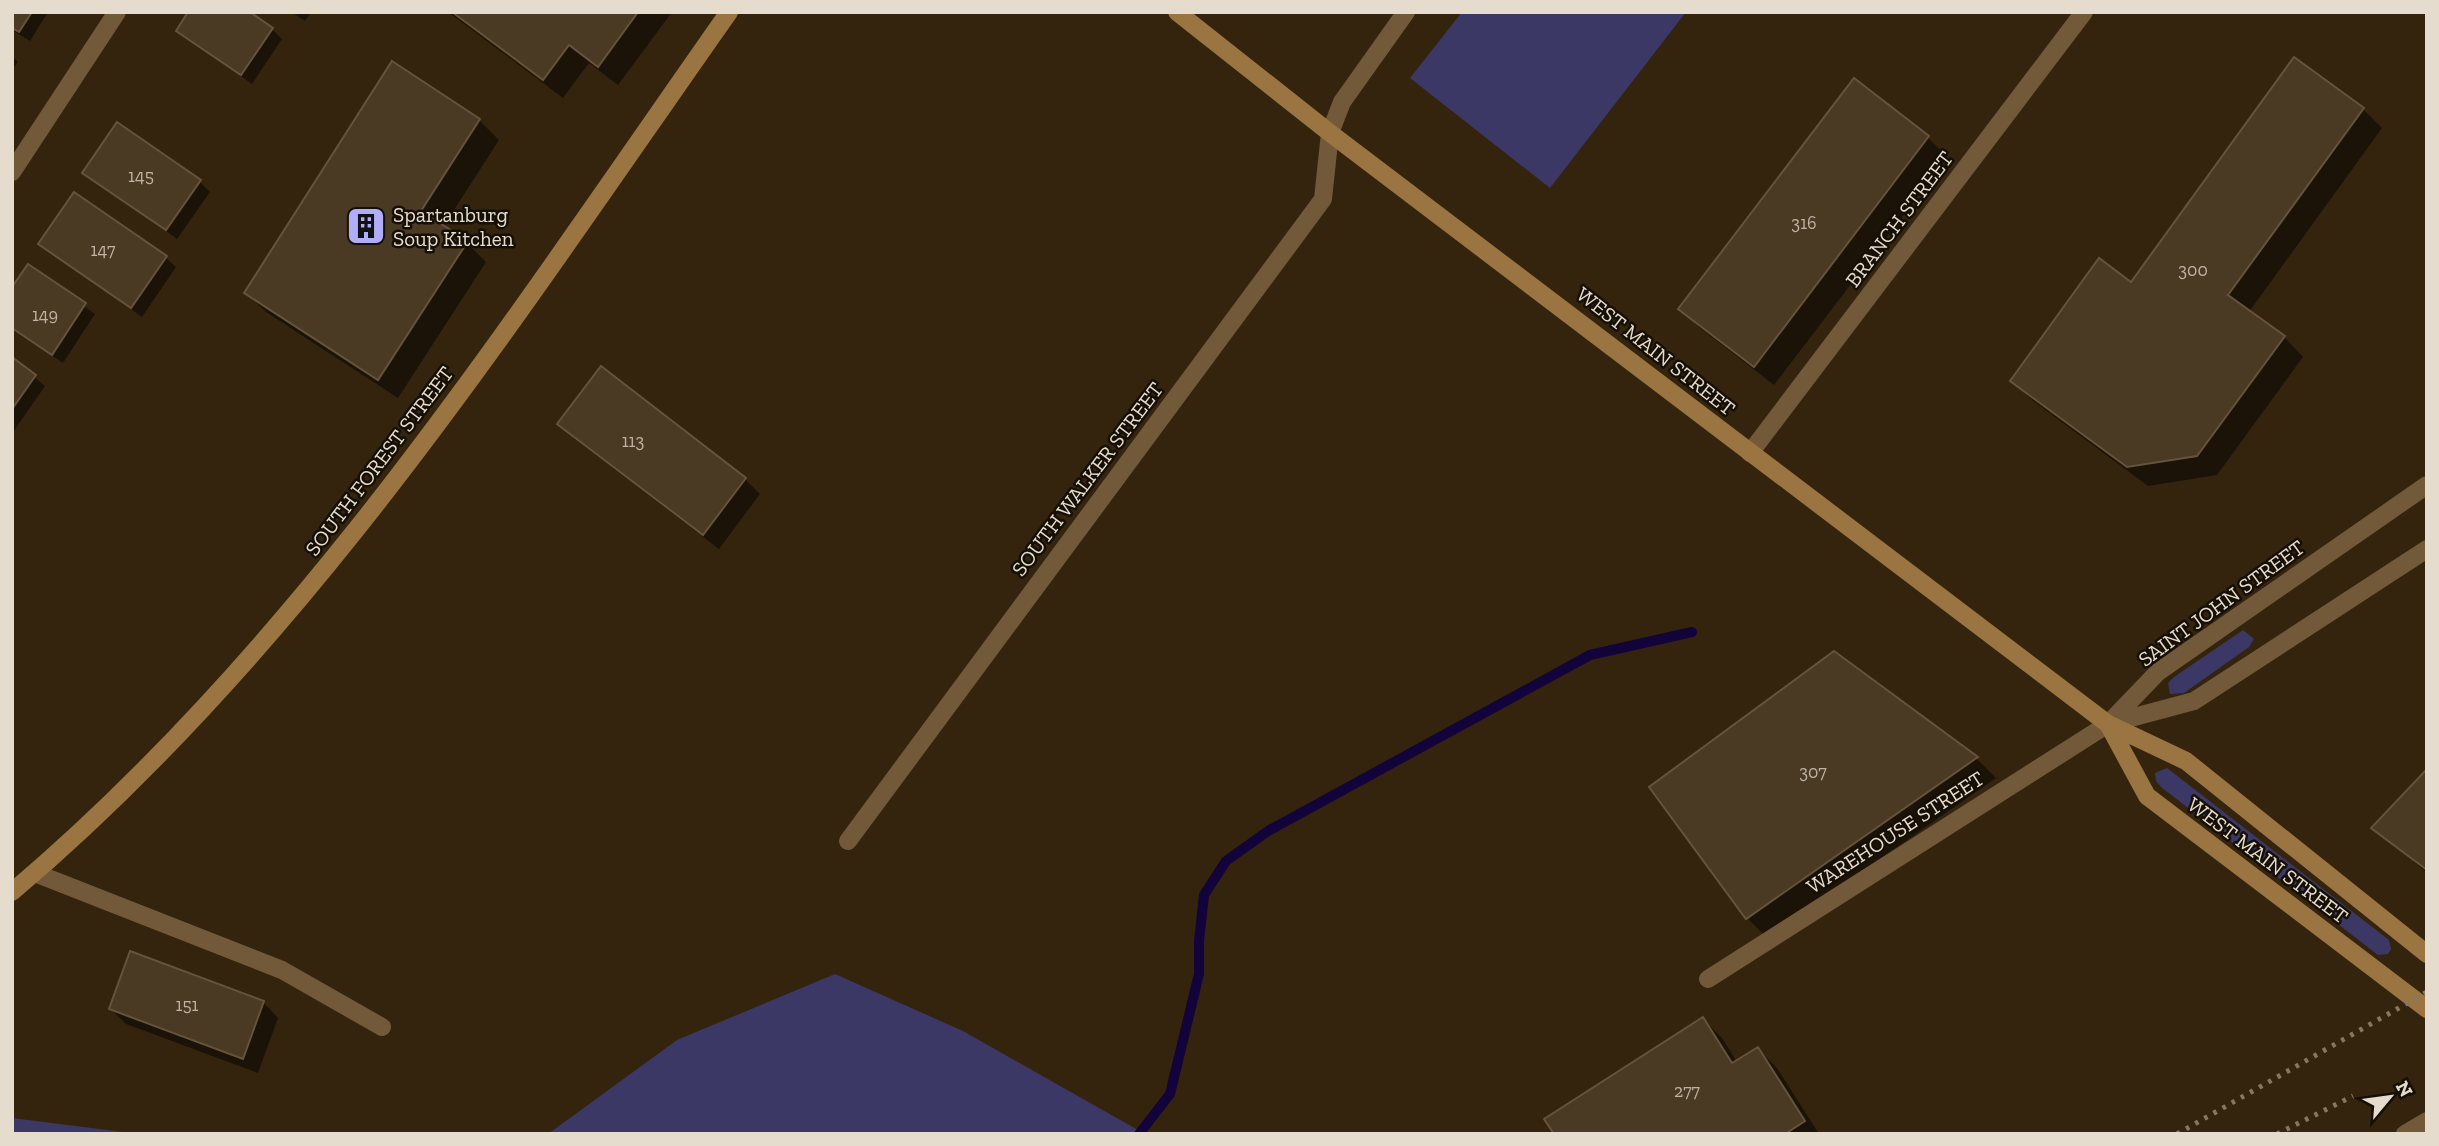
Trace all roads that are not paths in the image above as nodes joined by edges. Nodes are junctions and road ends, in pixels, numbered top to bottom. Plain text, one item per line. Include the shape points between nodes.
1 (117, 12) edge
2 (729, 12) edge
3 (1177, 12) edge
4 (1406, 12) edge
5 (2084, 12) edge
6 (1330, 133) junction
7 (12, 172) edge
8 (1750, 453) junction
9 (2427, 485) edge
10 (2427, 549) edge
11 (2108, 724) junction
12 (848, 841) dead end
13 (36, 873) junction
14 (12, 892) edge
15 (2427, 954) edge
16 (1708, 979) dead end
17 (2427, 1009) edge
18 (382, 1027) dead end
19 (2427, 1121) edge
20 (2405, 1134) edge

1 - 7 street
2 - 13 street, SOUTH FOREST STREET via 545,275 327,570 243,669 153,763
3 - 6 street, WEST MAIN STREET
4 - 6 street, SOUTH WALKER STREET via 1342,102
5 - 8 street, BRANCH STREET
6 - 8 street, WEST MAIN STREET
6 - 12 street, SOUTH WALKER STREET via 1323,199
8 - 11 street, WEST MAIN STREET
9 - 11 street, SAINT JOHN STREET via 2158,672
10 - 11 street via 2194,701
11 - 15 street, WEST MAIN STREET via 2186,761
11 - 16 street, WAREHOUSE STREET
11 - 17 street, WEST MAIN STREET via 2147,796
13 - 14 street, SOUTH FOREST STREET
13 - 18 street via 282,970
19 - 20 street

